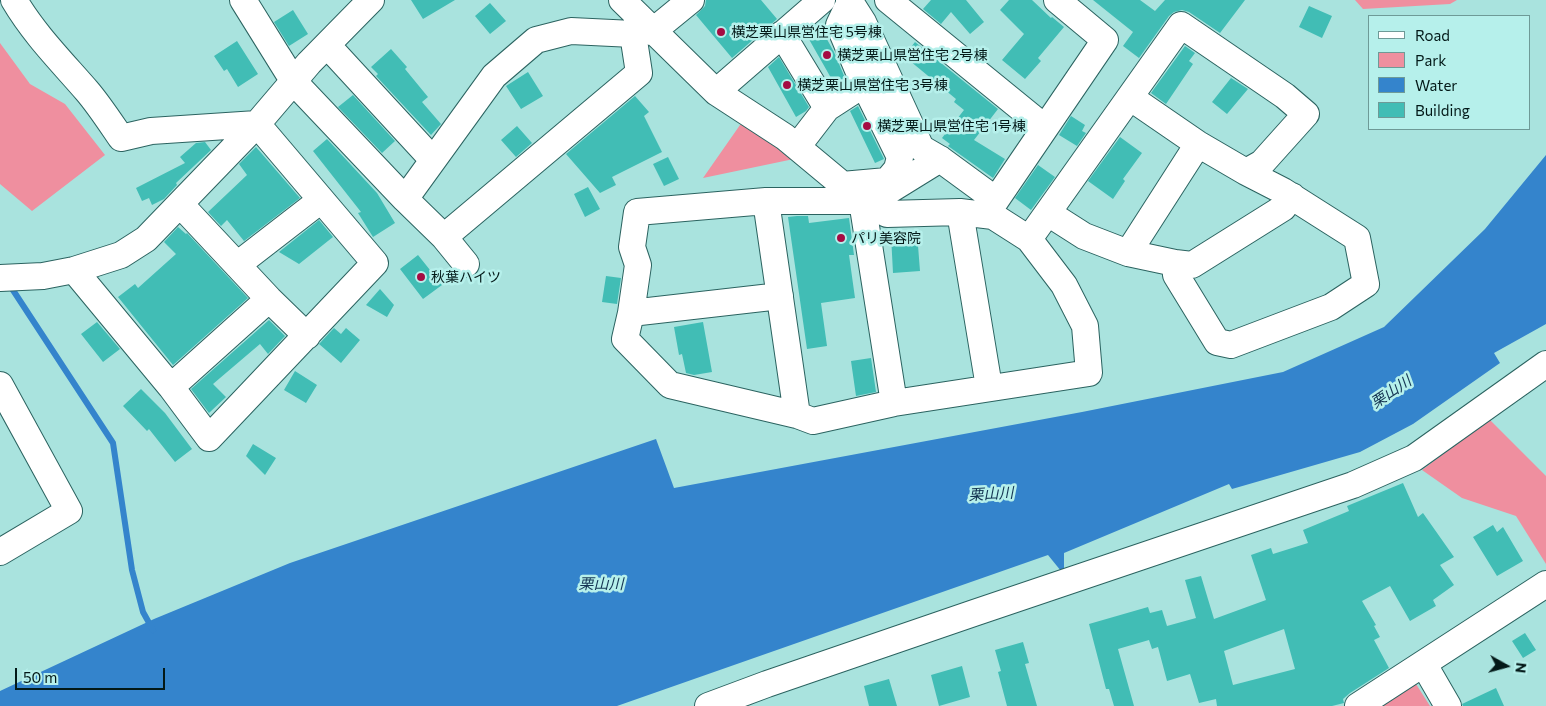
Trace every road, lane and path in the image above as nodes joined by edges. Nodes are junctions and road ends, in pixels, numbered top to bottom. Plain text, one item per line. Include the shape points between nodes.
1 (14, 0) edge
2 (243, 0) edge
3 (622, 0) edge
4 (691, 0) edge
5 (822, 0) edge
6 (888, 0) edge
7 (1057, 0) edge
8 (850, 1) edge
9 (357, 6) edge
10 (643, 32) junction
11 (782, 34) junction
12 (327, 45) junction
13 (294, 82) junction
14 (864, 84) junction
15 (716, 92) junction
16 (1131, 98) junction
17 (827, 108) junction
18 (257, 124) junction
19 (1044, 127) junction
20 (1198, 144) junction
21 (797, 147) junction
22 (940, 159) junction
23 (433, 160) junction
24 (1246, 172) junction
25 (842, 185) junction
26 (1292, 196) junction
27 (404, 199) junction
28 (321, 200) junction
29 (766, 201) junction
30 (862, 201) junction
31 (180, 204) junction
32 (960, 212) junction
33 (1048, 213) junction
34 (444, 237) junction
35 (1029, 239) junction
36 (1128, 253) junction
37 (1175, 263) junction
38 (466, 264) dead end
39 (238, 265) junction
40 (74, 270) junction
41 (0, 278) edge
42 (780, 296) junction
43 (269, 299) junction
44 (631, 313) junction
45 (307, 336) junction
46 (1546, 364) edge
47 (0, 385) edge
48 (171, 387) junction
49 (989, 387) junction
50 (894, 402) junction
51 (797, 415) junction
52 (0, 552) edge
53 (1546, 584) edge
54 (1421, 666) junction
55 (708, 706) edge
56 (1358, 706) edge
57 (1448, 706) edge

1 - 18 street via 52,54 88,92 121,138 151,131
2 - 13 street
3 - 10 street
4 - 10 street
5 - 11 street
6 - 19 street
7 - 19 street via 1106,40
8 - 14 street via 839,25
8 - 22 street via 863,22 921,148
9 - 12 street
10 - 15 street
10 - 23 street via 571,31 536,40 494,76
10 - 34 street via 639,73
11 - 15 street
11 - 17 street
12 - 13 street
12 - 23 street
13 - 18 street
13 - 27 street
14 - 17 street
14 - 25 street via 900,157 897,169 887,181
15 - 21 street
16 - 20 street
16 - 24 street via 1181,25 1306,114 1262,163
16 - 33 street
17 - 21 street
18 - 28 street
18 - 31 street
19 - 22 street via 996,200
20 - 24 street
20 - 36 street
21 - 25 street
22 - 30 street via 883,194
23 - 27 street
24 - 26 street
25 - 30 street
26 - 37 street via 1282,208 1192,265
26 - 37 street via 1357,238 1366,284 1331,307 1230,345 1217,342 1176,275
27 - 34 street
28 - 39 street
28 - 45 street via 376,263
29 - 30 street
29 - 42 street
29 - 44 street via 636,212 632,247 638,266
30 - 32 street via 887,214
30 - 50 street
31 - 39 street
31 - 40 street via 146,239 122,255
32 - 35 street via 993,216
32 - 49 street
33 - 35 street
33 - 36 street via 1084,236
34 - 38 street
35 - 49 street via 1064,285 1085,326 1089,373
36 - 37 street
39 - 43 street
40 - 41 street via 43,276
40 - 48 street
42 - 44 street
42 - 51 street
43 - 45 street
43 - 48 street
44 - 51 street via 625,339 670,385
45 - 48 street via 209,438
46 - 55 street via 1414,458 1353,485
47 - 52 street via 68,511
49 - 50 street
50 - 51 street via 813,421
53 - 54 street
54 - 56 street
54 - 57 street via 1426,668

